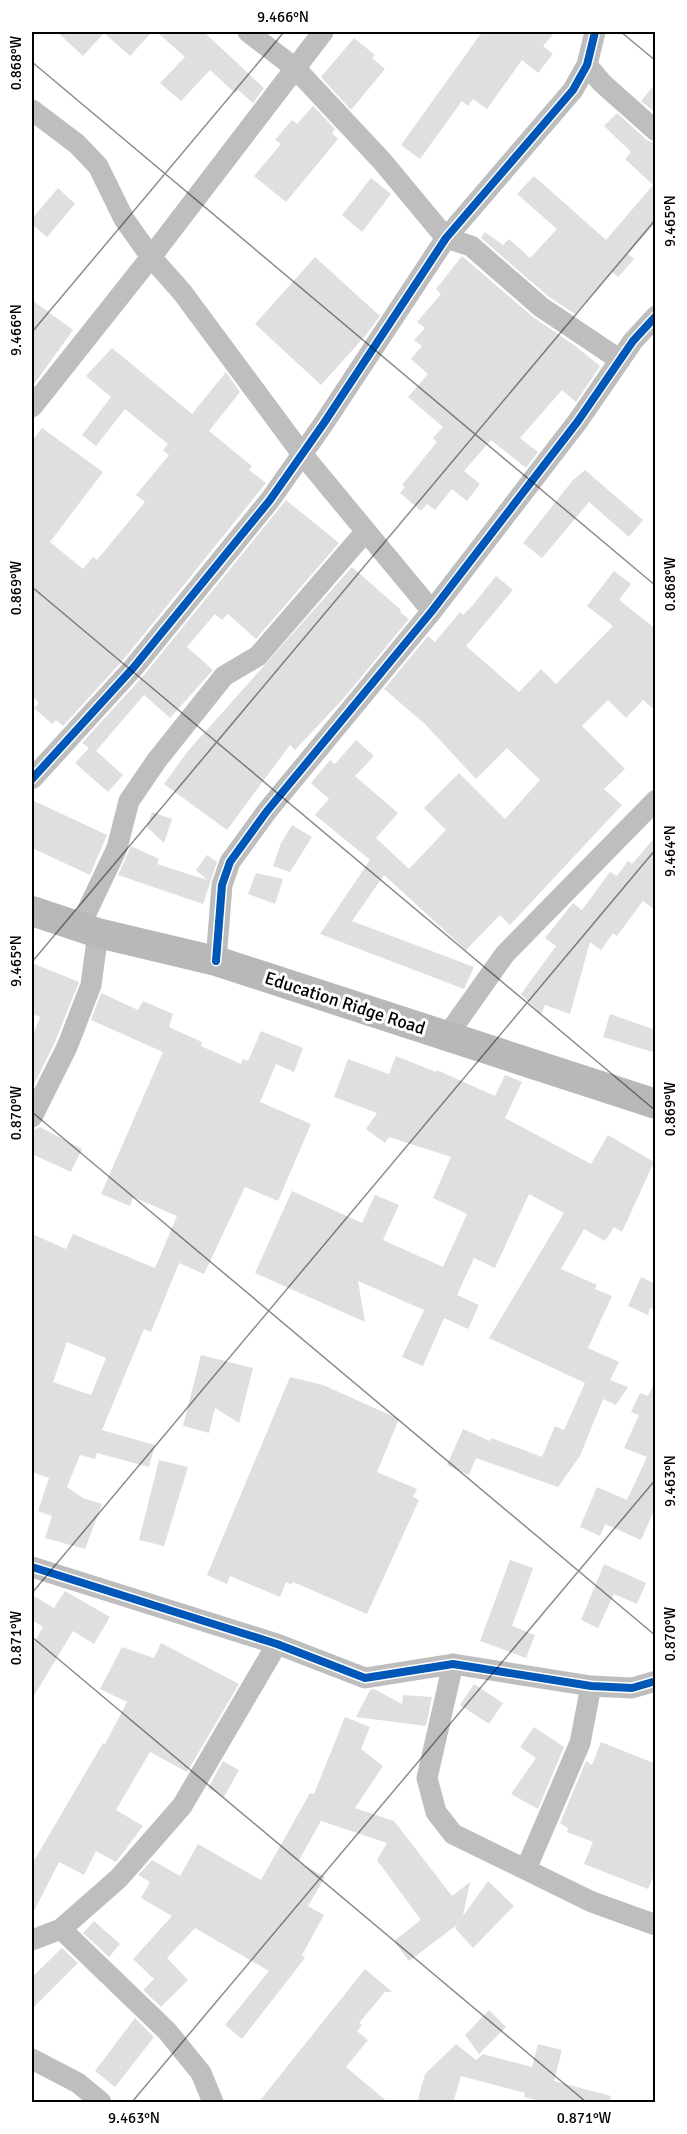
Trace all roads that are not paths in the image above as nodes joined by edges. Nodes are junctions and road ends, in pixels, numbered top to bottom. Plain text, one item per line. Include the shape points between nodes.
1 (248, 32) edge
2 (323, 32) edge
3 (596, 32) edge
4 (586, 65) junction
5 (295, 68) junction
6 (32, 110) edge
7 (656, 131) edge
8 (446, 238) junction
9 (151, 257) junction
10 (656, 316) edge
11 (620, 360) junction
12 (32, 407) edge
13 (302, 454) junction
14 (366, 531) junction
15 (432, 611) junction
16 (32, 779) edge
17 (656, 800) edge
18 (32, 911) edge
19 (89, 930) junction
20 (216, 961) junction
21 (446, 1037) junction
22 (656, 1104) edge
23 (32, 1117) edge
24 (32, 1567) edge
25 (277, 1644) junction
26 (453, 1664) junction
27 (656, 1681) edge
28 (591, 1686) junction
29 (526, 1869) junction
30 (656, 1924) edge
31 (61, 1929) junction
32 (32, 1940) edge
33 (32, 2059) edge
34 (100, 2103) edge
35 (213, 2103) edge

1 - 5 street
2 - 5 street
3 - 4 street
4 - 7 street
4 - 8 street via 573,90
5 - 8 street via 382,161
5 - 9 street
6 - 9 street via 77,144 98,166 124,219
8 - 11 street via 471,246 541,307
8 - 13 street
9 - 12 street
9 - 13 street via 182,292
10 - 11 street
11 - 15 street
13 - 14 street
13 - 16 street via 270,500 141,659
14 - 15 street
14 - 19 street via 258,656 224,676 157,760 129,801
15 - 20 street via 267,811 230,862 222,885
17 - 21 street via 505,954
18 - 19 main road, Education Ridge Road
19 - 20 main road, Education Ridge Road
19 - 23 street via 91,985 67,1047
20 - 21 main road, Education Ridge Road
21 - 22 main road, Education Ridge Road
24 - 25 street
25 - 26 street via 366,1678
25 - 31 street via 182,1806 119,1878
26 - 28 street
26 - 29 street via 427,1778 436,1812 453,1834
27 - 28 street via 632,1688
28 - 29 street via 580,1743
29 - 30 street via 592,1902
31 - 32 street
31 - 35 street via 167,2031 201,2073
33 - 34 street via 78,2083

